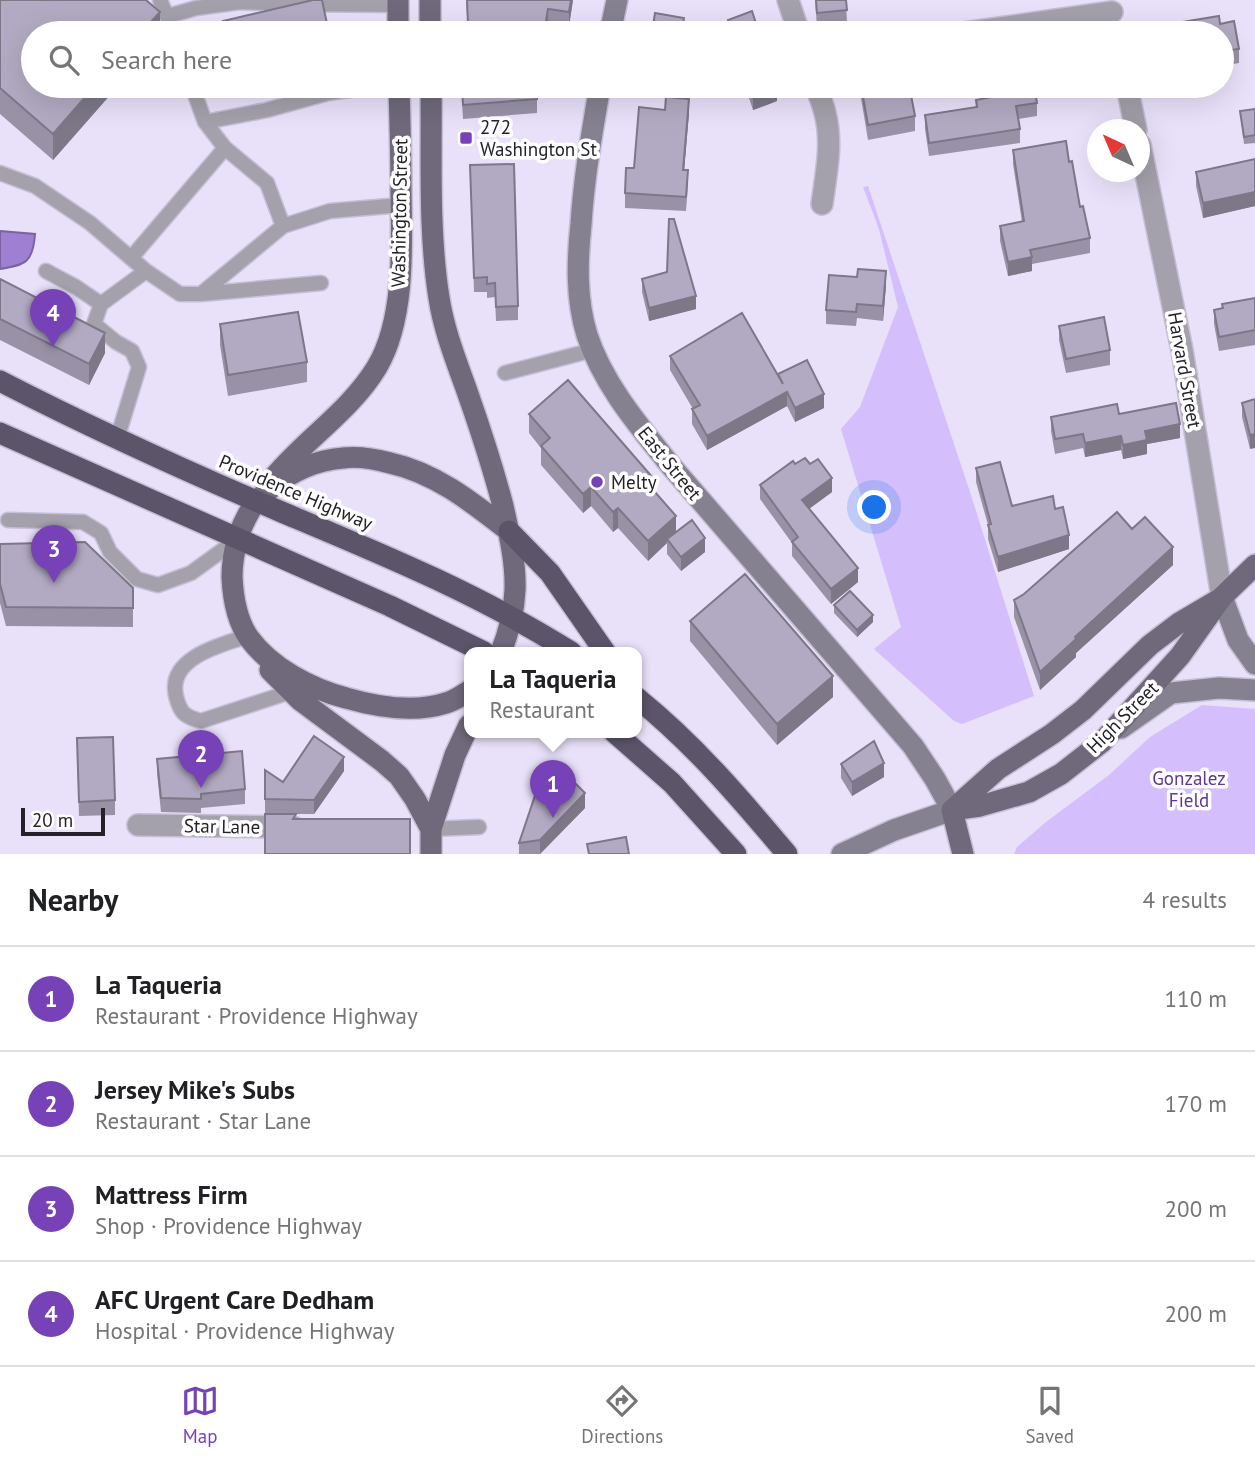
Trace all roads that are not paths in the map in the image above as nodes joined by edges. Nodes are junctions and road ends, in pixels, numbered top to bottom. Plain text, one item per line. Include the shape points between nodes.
1 (160, 0) edge
2 (430, 0) edge
3 (617, 0) edge
4 (788, 0) edge
5 (398, 2) edge
6 (1111, 6) edge
7 (168, 16) junction
8 (170, 21) edge
9 (398, 21) edge
10 (430, 21) edge
11 (613, 21) edge
12 (795, 21) edge
13 (1029, 21) edge
14 (196, 98) edge
15 (310, 98) edge
16 (399, 98) edge
17 (431, 98) edge
18 (598, 98) edge
19 (820, 98) edge
20 (1129, 98) edge
21 (1134, 119) edge
22 (205, 122) junction
23 (225, 148) junction
24 (0, 173) edge
25 (1147, 182) edge
26 (822, 204) dead end
27 (401, 205) junction
28 (283, 226) junction
29 (131, 258) junction
30 (46, 271) dead end
31 (146, 271) junction
32 (321, 283) dead end
33 (201, 294) junction
34 (101, 304) junction
35 (593, 350) junction
36 (505, 373) dead end
37 (0, 381) edge
38 (0, 433) edge
39 (117, 439) junction
40 (257, 500) junction
41 (8, 520) dead end
42 (509, 531) junction
43 (238, 539) junction
44 (1255, 565) edge
45 (1223, 597) junction
46 (512, 616) junction
47 (248, 636) junction
48 (474, 647) edge
49 (503, 647) edge
50 (563, 647) edge
51 (602, 647) edge
52 (1255, 664) edge
53 (302, 689) junction
54 (1255, 690) edge
55 (464, 694) edge
56 (642, 702) edge
57 (464, 737) edge
58 (621, 738) edge
59 (1102, 742) junction
60 (952, 810) junction
61 (138, 825) dead end
62 (479, 827) dead end
63 (312, 828) edge
64 (406, 829) edge
65 (431, 829) junction
66 (431, 854) edge
67 (736, 854) edge
68 (787, 854) edge
69 (842, 854) edge
70 (963, 854) edge

1 - 7 lane
2 - 10 main road
3 - 11 street
4 - 12 street
5 - 7 lane via 240,2
5 - 9 main road
6 - 13 street
7 - 8 lane
14 - 22 lane
15 - 22 lane
16 - 27 main road, Washington Street
17 - 42 main road, Washington Street via 439,300
18 - 35 street, East Street via 583,194 578,275 580,307
19 - 26 street via 829,138
20 - 21 street
22 - 23 lane
23 - 28 lane via 267,183
23 - 29 lane
24 - 29 lane via 35,186
25 - 45 street, Harvard Street via 1182,350
27 - 28 lane via 330,211
27 - 40 main road, Washington Street via 400,286 388,343 377,366
28 - 33 lane
29 - 31 lane
30 - 34 lane
31 - 33 lane via 180,294
31 - 34 lane
32 - 33 lane
34 - 39 lane via 94,324 132,351 139,367
35 - 36 lane
35 - 60 street, East Street via 618,396 670,466 913,746
37 - 39 highway, Providence Highway
38 - 43 highway
39 - 40 highway, Providence Highway
40 - 42 main road via 297,470 317,462 361,458 429,477
40 - 43 main road
40 - 46 highway, Providence Highway
41 - 43 lane via 83,522 101,533 110,552 137,579 158,585 191,573
42 - 46 main road, Washington Street via 515,571
42 - 51 highway via 550,573
43 - 47 main road via 232,585
43 - 48 highway
44 - 45 main road, High Street
45 - 52 street via 1238,640
45 - 59 main road, High Street via 1180,656
45 - 60 main road, High Street via 1150,645 1083,709 998,769
46 - 49 main road, Washington Street
46 - 50 highway, Providence Highway
47 - 53 main road
47 - 53 lane via 191,659 179,671 174,688 179,707 188,718 201,721
53 - 55 main road via 401,707 448,703
53 - 65 main road via 317,713 399,776
54 - 59 street via 1219,688 1171,694
56 - 68 highway via 706,760
57 - 65 main road
58 - 67 highway via 672,783
59 - 60 main road, High Street via 1029,792
60 - 69 street
60 - 70 main road
61 - 63 street, Star Lane
62 - 65 lane
64 - 65 street
65 - 66 main road

